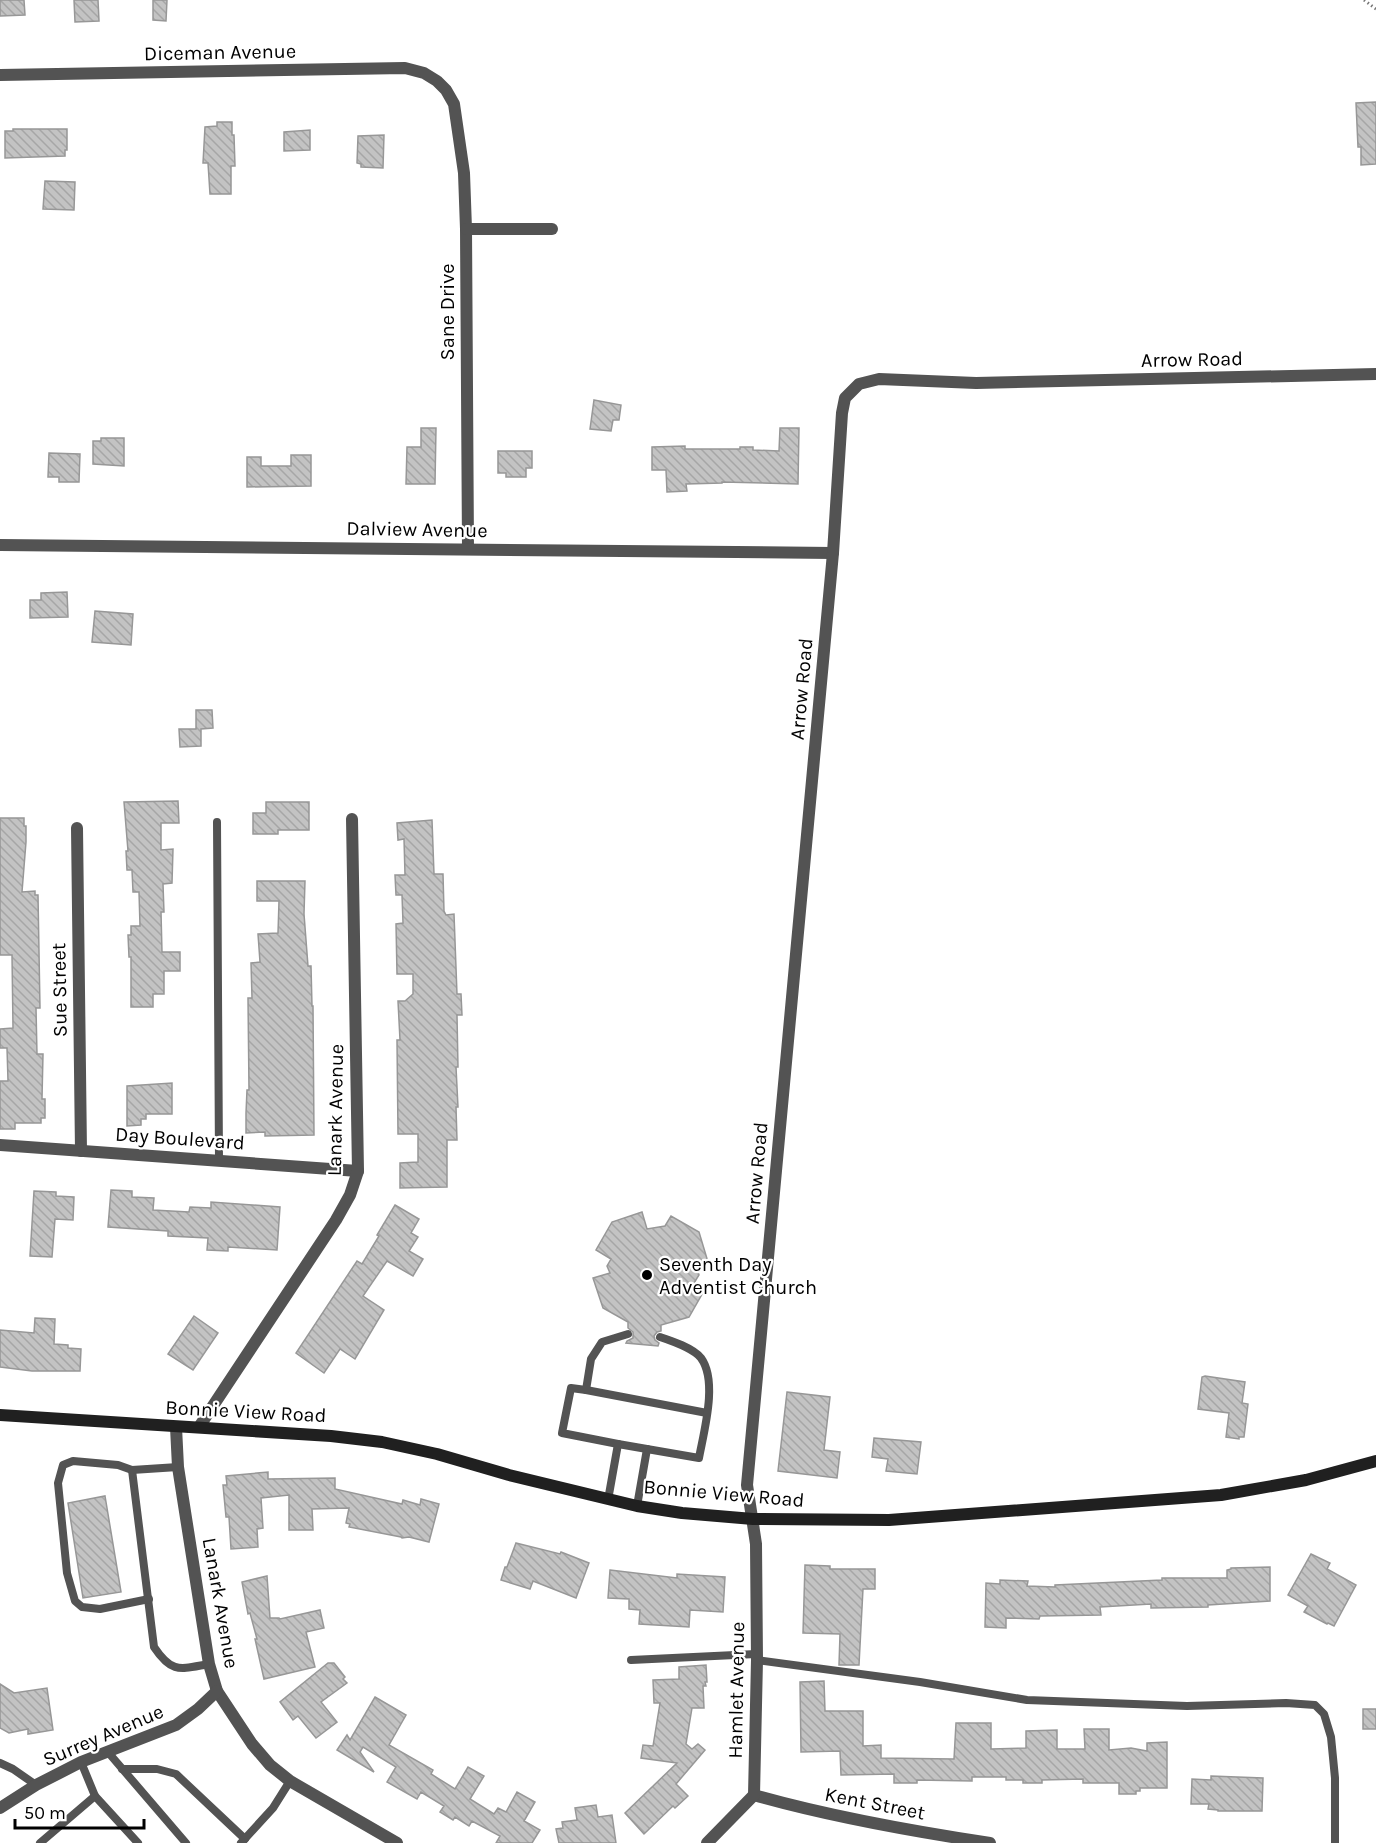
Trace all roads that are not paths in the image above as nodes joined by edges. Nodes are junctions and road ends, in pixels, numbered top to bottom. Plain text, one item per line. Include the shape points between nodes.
1 (0, 75) edge
2 (437, 81) joint
3 (466, 229) junction
4 (552, 229) dead end
5 (1376, 374) edge
6 (0, 545) edge
7 (468, 549) junction
8 (833, 553) junction
9 (352, 819) dead end
10 (217, 822) dead end
11 (77, 828) dead end
12 (0, 1145) edge
13 (81, 1151) junction
14 (219, 1160) junction
15 (358, 1170) junction
16 (628, 1334) dead end
17 (660, 1337) dead end
18 (586, 1390) junction
19 (707, 1413) junction
20 (0, 1415) edge
21 (176, 1427) junction
22 (199, 1427) junction
23 (618, 1444) junction
24 (647, 1449) junction
25 (1376, 1461) edge
26 (178, 1467) junction
27 (132, 1470) junction
28 (608, 1500) junction
29 (637, 1506) junction
30 (753, 1519) junction
31 (149, 1599) junction
32 (757, 1657) junction
33 (631, 1660) dead end
34 (209, 1664) junction
35 (217, 1691) junction
36 (107, 1751) junction
37 (81, 1762) junction
38 (0, 1763) edge
39 (122, 1769) junction
40 (290, 1780) junction
41 (36, 1785) junction
42 (754, 1795) junction
43 (95, 1796) junction
44 (0, 1808) edge
45 (243, 1841) edge
46 (40, 1843) edge
47 (138, 1843) edge
48 (186, 1843) edge
49 (397, 1843) edge
50 (707, 1843) edge
51 (990, 1843) edge
52 (1335, 1843) edge

1 - 2 street, Diceman Avenue via 405,68
2 - 3 street, Sane Drive via 454,104 464,173
3 - 4 street
3 - 7 street, Sane Drive
5 - 8 street, Arrow Road via 976,383 879,379 859,384 845,398
6 - 7 street, Dalview Avenue
7 - 8 street, Dalview Avenue
8 - 30 street, Arrow Road via 747,1485
9 - 15 street, Lanark Avenue
10 - 14 lane
11 - 13 street, Sue Street
12 - 13 street, Day Boulevard
13 - 14 street, Day Boulevard
14 - 15 street, Day Boulevard
15 - 22 street, Lanark Avenue via 336,1220
16 - 18 lane via 602,1342 591,1359
17 - 19 lane via 700,1357 709,1373
18 - 19 lane
18 - 23 lane via 571,1388 562,1432
19 - 24 lane via 699,1458
20 - 21 street, Bonnie View Road
21 - 22 street, Bonnie View Road
21 - 26 street, Lanark Avenue
22 - 28 street, Bonnie View Road via 382,1442
23 - 24 lane
23 - 28 lane
24 - 29 lane
25 - 30 street, Bonnie View Road via 1306,1480 1221,1495 889,1520
26 - 27 lane
26 - 34 street, Lanark Avenue
27 - 31 lane
27 - 31 lane via 73,1461 63,1465 58,1483 68,1573 75,1601 82,1606 100,1608
28 - 29 street, Bonnie View Road
29 - 30 street, Bonnie View Road
30 - 32 street, Hamlet Avenue
31 - 34 lane via 154,1647 163,1661 175,1668
32 - 33 lane
32 - 42 street, Hamlet Avenue
32 - 52 lane via 1027,1700 1187,1706 1286,1702 1315,1705 1324,1714 1331,1737
34 - 35 street, Lanark Avenue
35 - 36 street, Surrey Avenue via 176,1725
35 - 40 street, Lanark Avenue via 252,1744
36 - 37 street, Surrey Avenue
36 - 39 lane
37 - 41 street, Surrey Avenue
37 - 43 lane
38 - 41 lane
39 - 45 lane via 158,1769 176,1774
39 - 48 lane
40 - 45 lane via 273,1808
40 - 49 street, Lanark Avenue
41 - 44 street, Surrey Avenue
42 - 50 street
42 - 51 street, Kent Street via 800,1808
43 - 46 lane
43 - 47 lane

